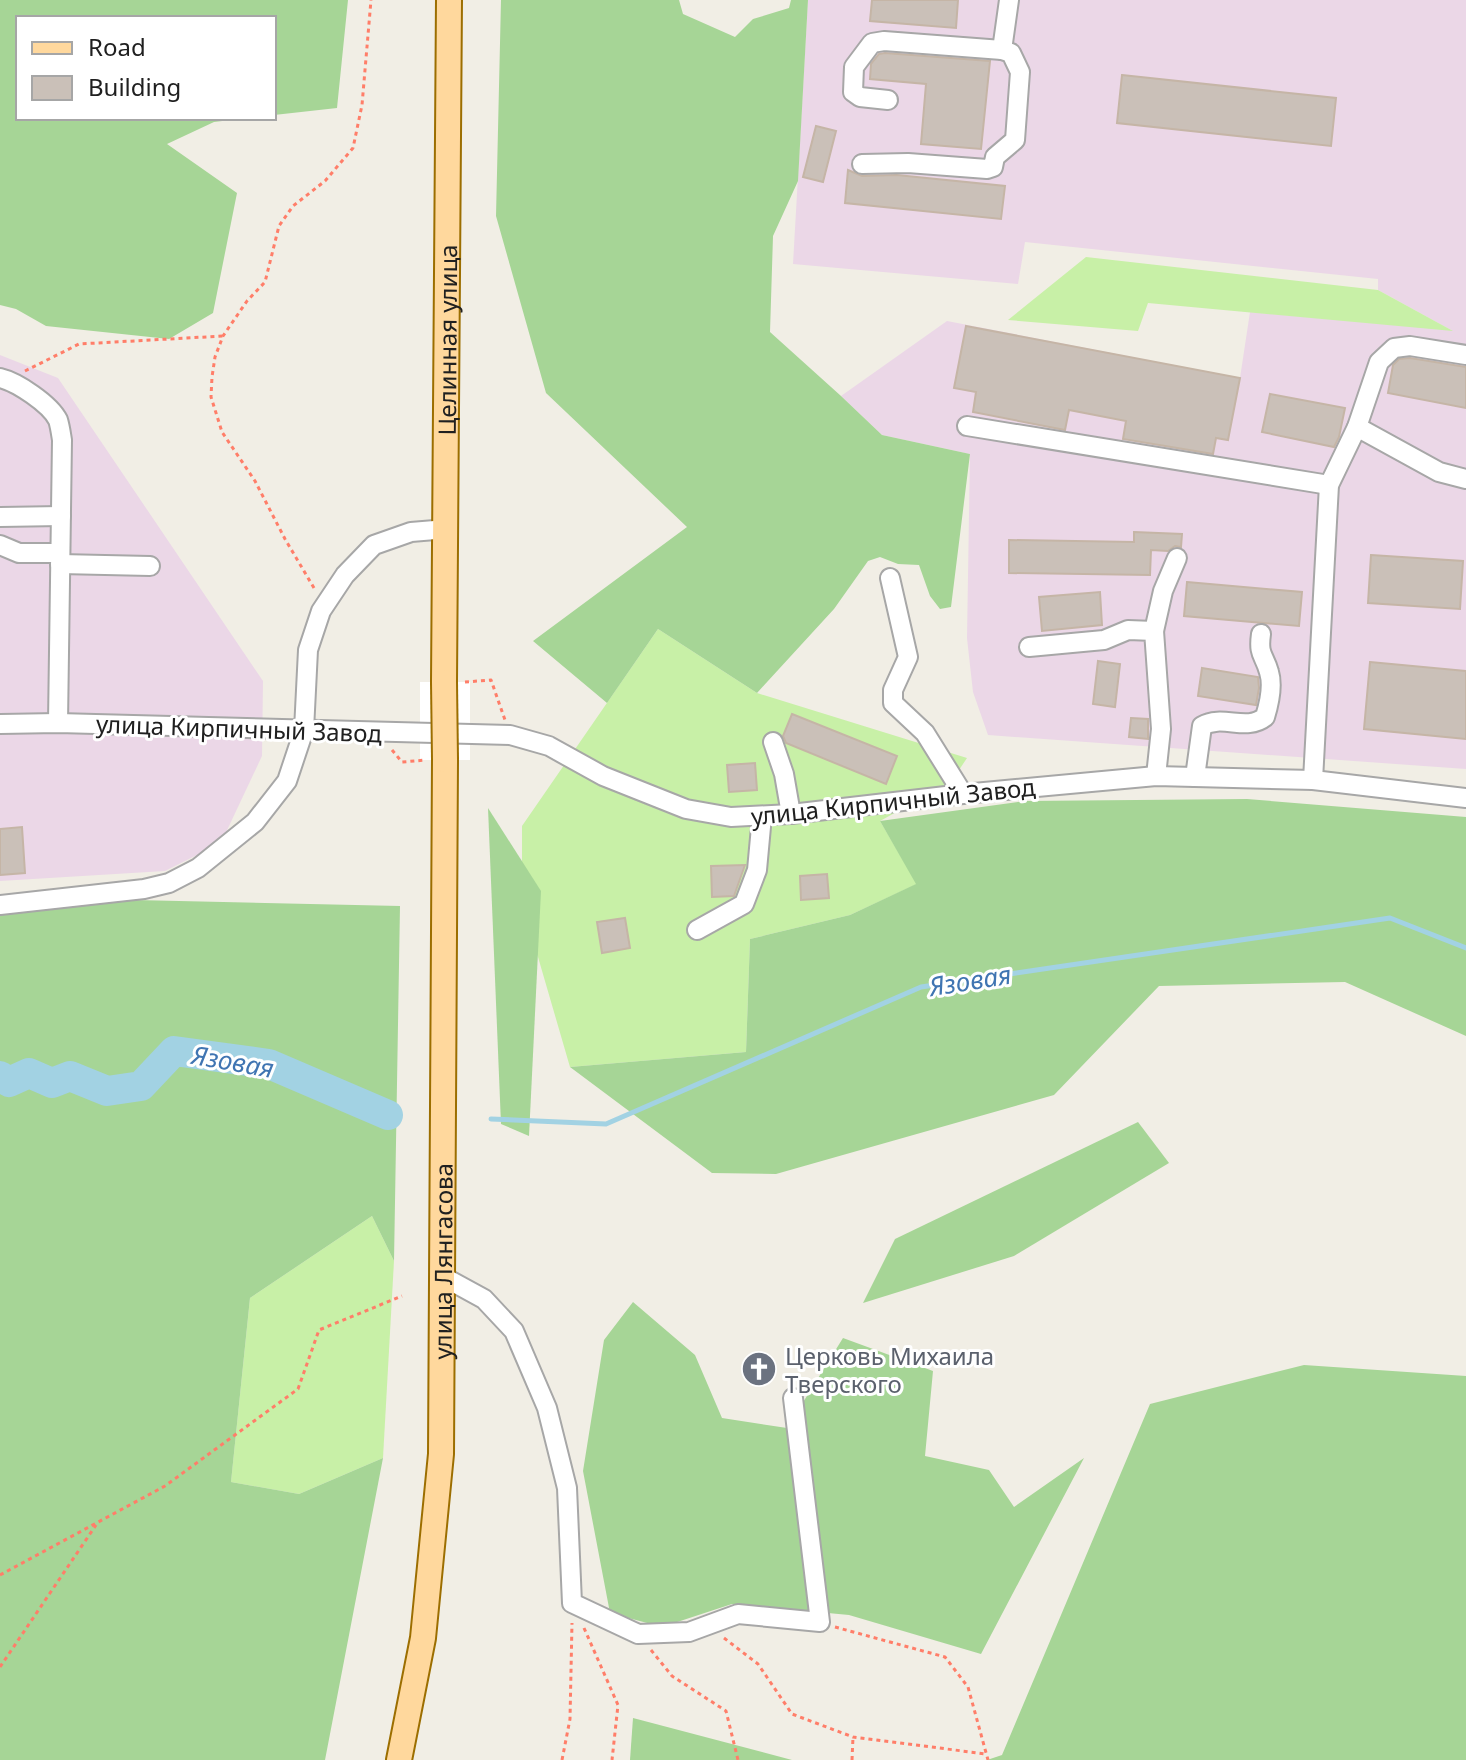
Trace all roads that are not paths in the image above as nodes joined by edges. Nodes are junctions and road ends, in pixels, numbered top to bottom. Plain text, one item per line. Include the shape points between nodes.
1 (449, 0) edge
2 (1009, 0) edge
3 (1002, 50) junction
4 (888, 100) dead end
5 (862, 164) dead end
6 (1466, 355) edge
7 (4, 379) edge
8 (967, 426) dead end
9 (1357, 427) junction
10 (1466, 479) edge
11 (1329, 485) junction
12 (61, 516) junction
13 (0, 517) edge
14 (447, 529) junction
15 (0, 545) edge
16 (60, 558) junction
17 (1177, 558) dead end
18 (150, 566) dead end
19 (890, 578) dead end
20 (1154, 631) junction
21 (1261, 634) dead end
22 (1029, 647) dead end
23 (454, 682) joint
24 (58, 723) junction
25 (0, 724) edge
26 (304, 730) junction
27 (773, 742) dead end
28 (1156, 776) junction
29 (1195, 777) junction
30 (1313, 780) junction
31 (963, 794) junction
32 (1466, 798) edge
33 (791, 814) junction
34 (762, 816) junction
35 (0, 905) edge
36 (697, 930) dead end
37 (442, 1276) junction
38 (793, 1398) dead end
39 (399, 1760) edge

1 - 14 main road, Целинная улица
2 - 3 street
3 - 4 street via 872,43 854,67 853,92
3 - 5 street via 1011,53 1020,72 1015,140 995,157 993,167
6 - 9 street via 1394,348 1379,362
7 - 12 street via 39,399 58,419
8 - 11 street
9 - 10 street via 1439,472
9 - 11 street
11 - 30 street
12 - 13 street
12 - 16 street
14 - 23 main road, Целинная улица
14 - 26 street via 411,532 374,545 345,575 321,611 308,650
15 - 16 street
16 - 18 street
16 - 24 street
17 - 20 street
19 - 31 street via 908,657 893,690 893,703 925,733
20 - 22 street via 1128,630 1104,640
20 - 28 street via 1161,729
21 - 29 street via 1260,653 1270,674 1265,717 1246,725 1202,726
23 - 37 main road, улица Лянгасова, bridge via 435,760
24 - 25 street, улица Кирпичный Завод
24 - 26 street, улица Кирпичный Завод
26 - 34 street, улица Кирпичный Завод via 510,735 549,746 603,776 686,809
26 - 35 street via 287,781 271,802 255,822 198,868 144,889
27 - 33 street
28 - 29 street, улица Кирпичный Завод
28 - 31 street, улица Кирпичный Завод
29 - 30 street, улица Кирпичный Завод
30 - 32 street, улица Кирпичный Завод
31 - 33 street, улица Кирпичный Завод
33 - 34 street, улица Кирпичный Завод
34 - 36 street via 757,870 744,904
37 - 38 street via 484,1299 514,1331 547,1408 567,1488 572,1603 638,1634 689,1632 738,1614 820,1622
37 - 39 main road, улица Лянгасова via 441,1454 423,1638

